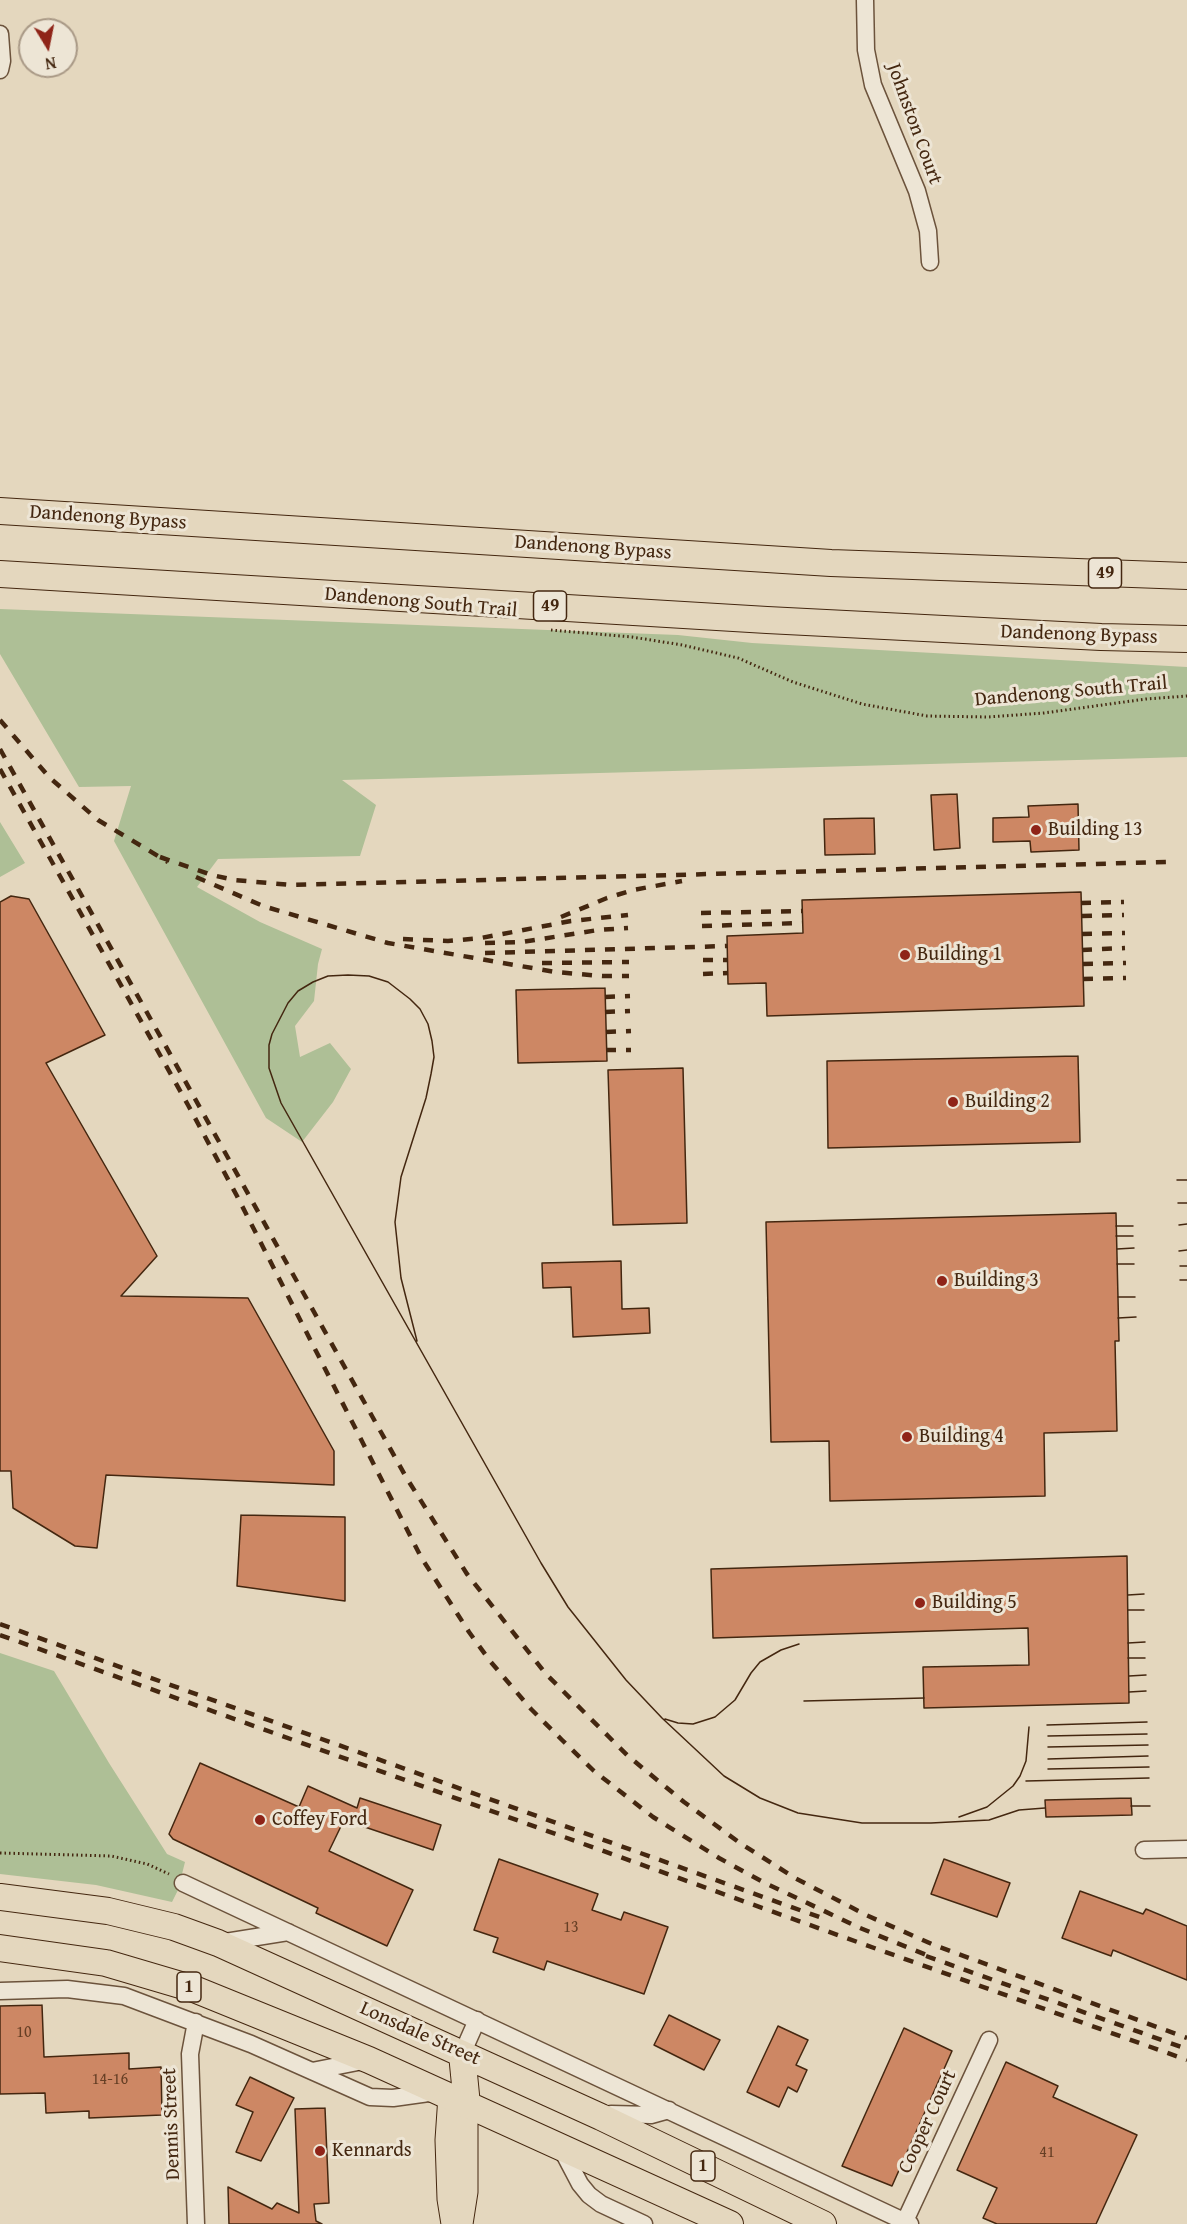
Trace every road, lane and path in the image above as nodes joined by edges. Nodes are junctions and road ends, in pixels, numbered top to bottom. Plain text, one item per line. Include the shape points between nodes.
1 (865, 0) edge
2 (0, 34) edge
3 (0, 70) edge
4 (930, 262) dead end
5 (0, 511) edge
6 (0, 574) edge
7 (1187, 576) edge
8 (549, 630) dead end
9 (1187, 639) edge
10 (1187, 696) edge
11 (1187, 1849) edge
12 (1143, 1850) dead end
13 (0, 1853) edge
14 (168, 1873) dead end
15 (183, 1883) dead end
16 (0, 1897) edge
17 (288, 1932) junction
18 (218, 1943) junction
19 (0, 1948) edge
20 (0, 1990) edge
21 (477, 2020) junction
22 (196, 2022) junction
23 (989, 2040) dead end
24 (462, 2054) junction
25 (369, 2060) junction
26 (312, 2071) junction
27 (452, 2097) junction
28 (669, 2110) junction
29 (601, 2116) junction
30 (560, 2145) junction
31 (908, 2223) edge
32 (196, 2224) edge
33 (452, 2224) edge
34 (462, 2224) edge
35 (644, 2224) edge
36 (730, 2224) edge
37 (823, 2224) edge

1 - 4 street, Johnston Court via 866,50 873,85 917,191 928,231
2 - 3 street
5 - 7 highway, Dandenong Bypass / 49 via 831,563
6 - 9 highway, Dandenong Bypass / 49 via 767,620
8 - 10 path, Dandenong South Trail via 682,645 738,658 793,682 862,704 927,716 1044,713
11 - 12 street
13 - 14 path via 101,1855 147,1864
15 - 17 street, Lonsdale Street
16 - 18 highway, Lonsdale Street / 1 via 108,1911
17 - 18 street
17 - 21 street, Lonsdale Street
18 - 24 highway, Lonsdale Street / 1
19 - 25 highway, 1 via 86,1960 150,1975 216,1997
20 - 22 street via 60,1989 117,1995
21 - 24 street
21 - 28 street, Lonsdale Street
22 - 26 street
22 - 32 street, Dennis Street via 190,2054
23 - 31 street, Cooper Court
24 - 27 highway
24 - 29 highway, Lonsdale Street / 1
25 - 26 street
25 - 27 highway, 1
26 - 27 street via 376,2098
27 - 30 highway, 1
27 - 33 main road via 446,2149
27 - 34 main road via 466,2192
28 - 29 street
28 - 31 street, Lonsdale Street
29 - 37 highway, Lonsdale Street / 1
30 - 35 street via 589,2195
30 - 36 highway, 1

